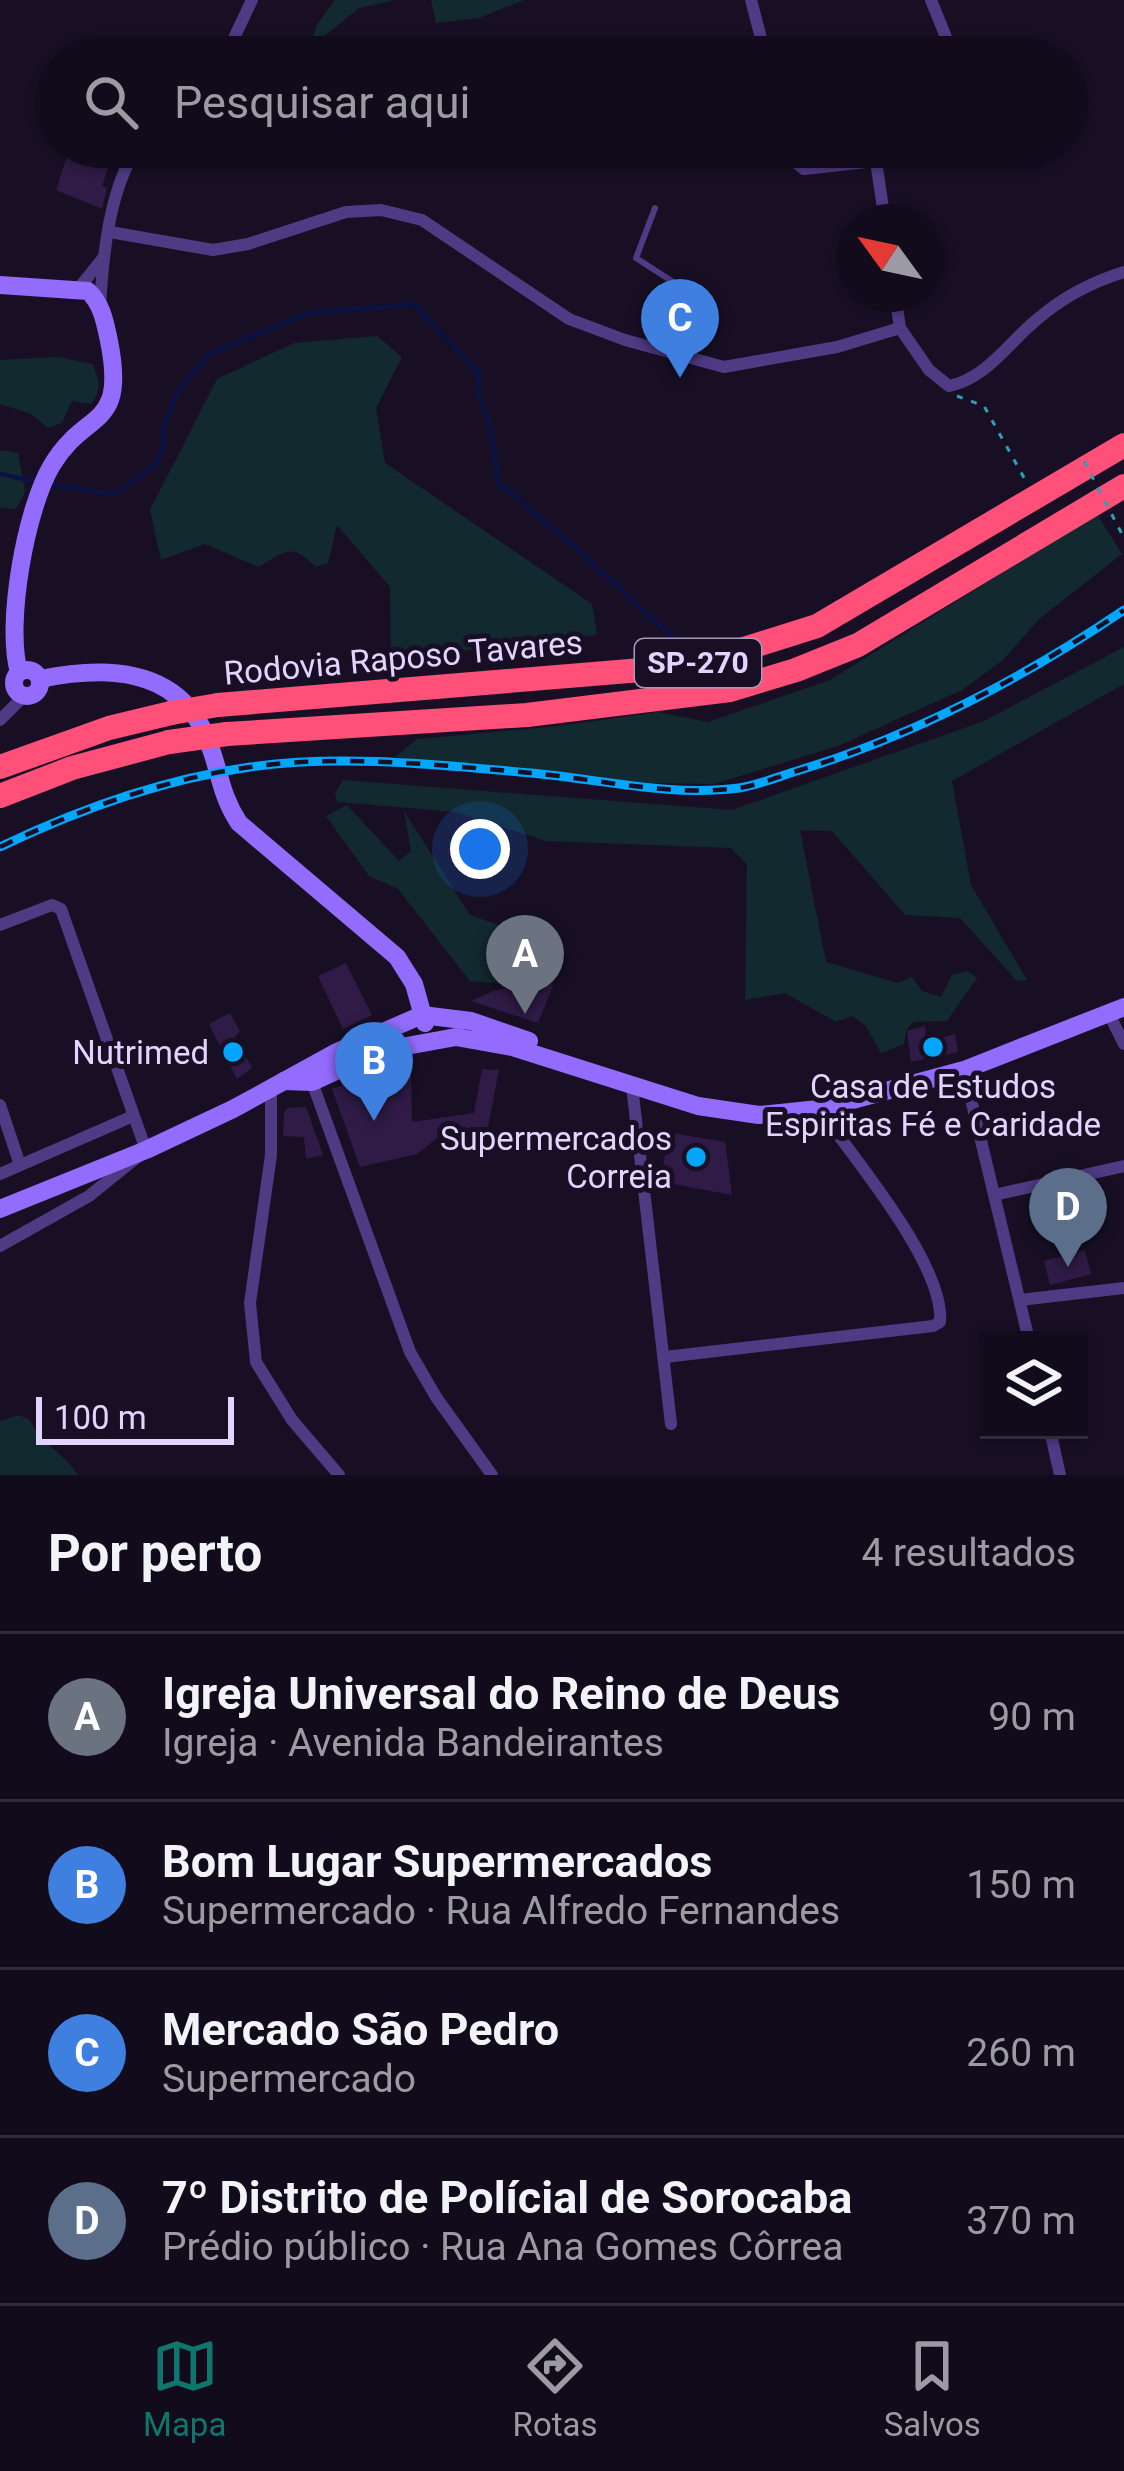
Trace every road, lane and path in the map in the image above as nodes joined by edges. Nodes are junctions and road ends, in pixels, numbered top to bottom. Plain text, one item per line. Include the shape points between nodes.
1 (252, 0) edge
2 (751, 0) edge
3 (931, 0) edge
4 (235, 36) edge
5 (760, 36) edge
6 (945, 36) edge
7 (128, 168) edge
8 (877, 168) edge
9 (882, 204) edge
10 (655, 208) dead end
11 (110, 232) junction
12 (103, 256) junction
13 (1124, 272) edge
14 (0, 285) edge
15 (80, 288) junction
16 (100, 306) junction
17 (898, 312) edge
18 (900, 328) junction
19 (654, 348) junction
20 (943, 381) junction
21 (1124, 445) edge
22 (1083, 460) dead end
23 (1124, 486) edge
24 (1033, 487) dead end
25 (1124, 538) edge
26 (8, 589) edge
27 (20, 672) junction
28 (40, 680) junction
29 (24, 695) junction
30 (0, 721) edge
31 (0, 767) edge
32 (0, 796) edge
33 (0, 925) edge
34 (1117, 1011) edge
35 (422, 1015) junction
36 (432, 1038) junction
37 (1124, 1044) edge
38 (964, 1070) junction
39 (312, 1082) junction
40 (278, 1085) junction
41 (632, 1086) junction
42 (0, 1105) edge
43 (819, 1109) junction
44 (133, 1117) junction
45 (146, 1150) junction
46 (20, 1165) junction
47 (1124, 1166) edge
48 (0, 1174) edge
49 (994, 1196) junction
50 (0, 1209) edge
51 (0, 1246) edge
52 (1124, 1288) edge
53 (1020, 1300) junction
54 (1027, 1331) edge
55 (665, 1357) junction
56 (671, 1424) dead end
57 (1052, 1439) edge
58 (339, 1475) edge
59 (493, 1475) edge
60 (1060, 1475) edge

1 - 4 street
2 - 5 street
3 - 6 street
7 - 11 street
8 - 9 street
10 - 19 lane via 636,257 681,287
11 - 12 street
11 - 19 street via 213,250 346,212 381,210 422,220 568,319
12 - 15 street
12 - 16 street
13 - 20 street via 1085,285 1039,317 978,375
14 - 15 main road
15 - 16 main road
16 - 26 main road via 112,397 49,472
17 - 18 street
18 - 19 street via 724,367
18 - 20 street
20 - 24 path via 983,406
21 - 31 highway, Rodovia Raposo Tavares / SP-270, bridge via 818,626 691,666 218,705 109,728
22 - 25 path, bridge
23 - 32 highway, Rodovia Raposo Tavares / SP-270, bridge via 858,645 730,690 527,716 169,742
26 - 27 main road
27 - 28 main road via 33,670
27 - 29 main road via 14,684
28 - 29 main road via 36,693
28 - 35 main road via 84,670 158,681 177,694 205,734 223,798 239,823 397,957
29 - 30 street
33 - 44 street via 52,904 61,909
34 - 37 street
34 - 38 main road
35 - 36 main road
35 - 40 main road
35 - 41 main road via 508,1033
36 - 39 main road via 379,1051
36 - 41 main road via 512,1047
38 - 43 main road
38 - 49 street
39 - 40 main road
39 - 59 street via 410,1352
40 - 45 main road
40 - 58 street via 250,1304 256,1362
41 - 43 main road via 759,1115
41 - 55 street
42 - 46 street
43 - 55 street via 926,1261 940,1322
44 - 45 street
44 - 46 street
45 - 50 main road
45 - 51 street via 89,1196
46 - 48 street
47 - 49 street
49 - 53 street
52 - 53 street
53 - 54 street
55 - 56 street
57 - 60 street

